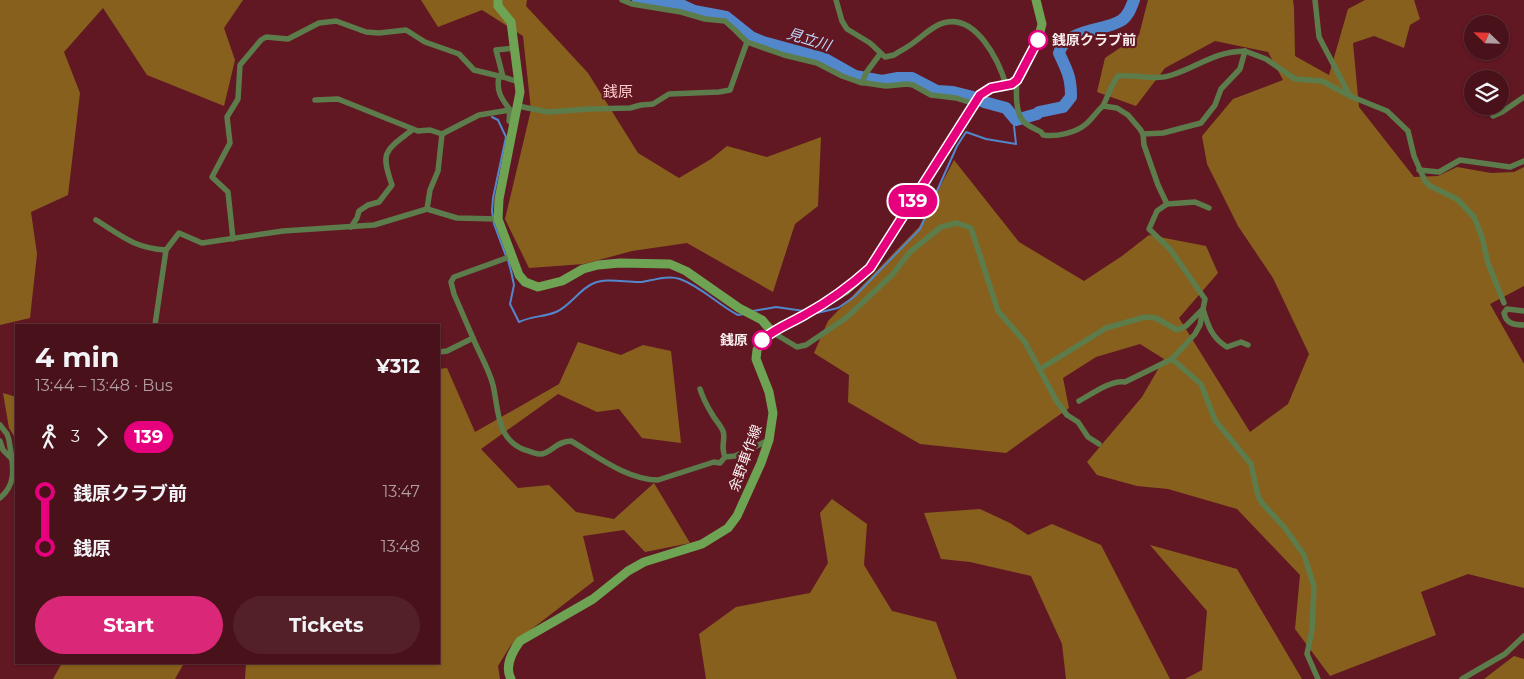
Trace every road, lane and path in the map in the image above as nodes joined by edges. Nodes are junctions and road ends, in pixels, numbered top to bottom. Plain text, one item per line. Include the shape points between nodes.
1 (498, 0) edge
2 (622, 0) edge
3 (836, 0) edge
4 (1036, 0) edge
5 (1315, 0) edge
6 (747, 42) junction
7 (515, 48) junction
8 (1245, 51) junction
9 (880, 54) junction
10 (501, 76) junction
11 (864, 80) junction
12 (1017, 80) junction
13 (519, 82) junction
14 (1006, 85) junction
15 (1350, 96) junction
16 (1524, 97) edge
17 (315, 100) dead end
18 (975, 104) junction
19 (1103, 106) junction
20 (514, 108) junction
21 (1493, 116) dead end
22 (412, 130) junction
23 (442, 134) junction
24 (1143, 134) junction
25 (1524, 161) edge
26 (1419, 170) junction
27 (1167, 204) junction
28 (427, 208) junction
29 (1209, 208) dead end
30 (498, 219) junction
31 (96, 220) dead end
32 (351, 227) junction
33 (233, 239) junction
34 (166, 250) junction
35 (512, 256) junction
36 (1504, 303) dead end
37 (1203, 309) junction
38 (1524, 311) edge
39 (156, 324) edge
40 (1524, 325) edge
41 (772, 332) junction
42 (473, 338) junction
43 (1248, 345) dead end
44 (440, 352) edge
45 (1172, 359) junction
46 (1040, 369) junction
47 (700, 389) dead end
48 (1078, 402) dead end
49 (0, 425) edge
50 (15, 438) edge
51 (9, 440) junction
52 (769, 440) junction
53 (0, 441) edge
54 (1099, 444) dead end
55 (725, 457) junction
56 (12, 458) junction
57 (0, 498) edge
58 (1524, 636) edge
59 (511, 679) edge
60 (1318, 679) edge
61 (1462, 679) edge

1 - 7 main road via 498,6 512,22
2 - 6 street via 725,21
3 - 9 street via 847,29 870,43
4 - 12 main road via 1042,24 1038,40
5 - 15 street via 1319,37
6 - 11 street via 817,63 842,76
6 - 20 street via 730,90 669,94 653,104 630,108 548,112
7 - 10 street via 496,50
7 - 13 main road
8 - 15 street via 1266,59 1295,79 1322,81
8 - 19 street via 1216,55 1171,76 1118,76
8 - 24 street via 1240,69 1221,88 1215,105 1201,123 1163,133
9 - 11 street
9 - 14 street via 885,57 894,55 936,26 958,22 982,37 998,63
10 - 13 street
10 - 20 street via 500,96
10 - 33 street via 474,70 459,54 425,42 406,30 366,32 336,21 319,23 288,39 266,37 261,40 240,65 238,99 227,117 230,143 212,177 228,192
11 - 18 street via 886,86 907,84 931,95
12 - 14 main road, 余野車作線
12 - 19 street via 1022,119 1042,135 1080,129
13 - 20 main road via 520,92
14 - 18 main road, 余野車作線 via 991,88 980,95
15 - 26 street via 1388,111 1408,131
16 - 21 street
17 - 22 street via 338,99
18 - 41 main road, 余野車作線 via 870,268 845,291
19 - 24 street via 1117,108 1128,115
20 - 23 street via 479,115
20 - 30 main road
22 - 23 street
22 - 32 street via 389,147 386,154 392,185 379,202 358,211
23 - 28 street via 438,170
24 - 27 street via 1144,145
25 - 26 street via 1510,167 1460,160 1439,172
26 - 36 street via 1430,186 1456,199 1474,217
27 - 29 street via 1195,202
27 - 37 street via 1157,211 1149,229 1170,250 1205,299
28 - 30 street via 457,218
28 - 32 street via 374,225
30 - 35 main road
31 - 34 street via 136,245
32 - 33 street via 283,231
33 - 34 street via 202,243 179,233
34 - 39 street
35 - 41 main road via 519,275 525,282 538,287 598,265 620,262 670,264 762,320
35 - 42 street via 454,277 451,282
37 - 43 street via 1212,335 1219,342 1227,347 1241,342
37 - 45 street via 1195,334
37 - 46 street via 1186,326 1177,330 1156,318 1145,317 1106,328
38 - 40 street via 1506,309 1504,313 1507,320
41 - 46 street via 797,347 806,345 846,318 924,240 941,227 957,223 971,228 998,311 1025,342
41 - 52 main road, 余野車作線 via 762,340 756,359 774,413
42 - 44 street
42 - 55 street via 492,383 501,428 516,446 545,454 562,441 571,441 612,465 649,480 720,463
45 - 48 street
45 - 60 street via 1200,384 1215,420 1251,464 1262,504 1304,555 1314,586 1312,630 1307,654
46 - 54 street via 1067,415
47 - 55 street via 722,429
49 - 51 street
50 - 51 street
51 - 56 street
52 - 55 street via 735,456
52 - 59 main road, 余野車作線 via 737,516 728,528 702,544 644,562 593,598 520,641 509,662
53 - 56 street via 3,450
56 - 57 street via 12,484
58 - 61 street via 1505,654

